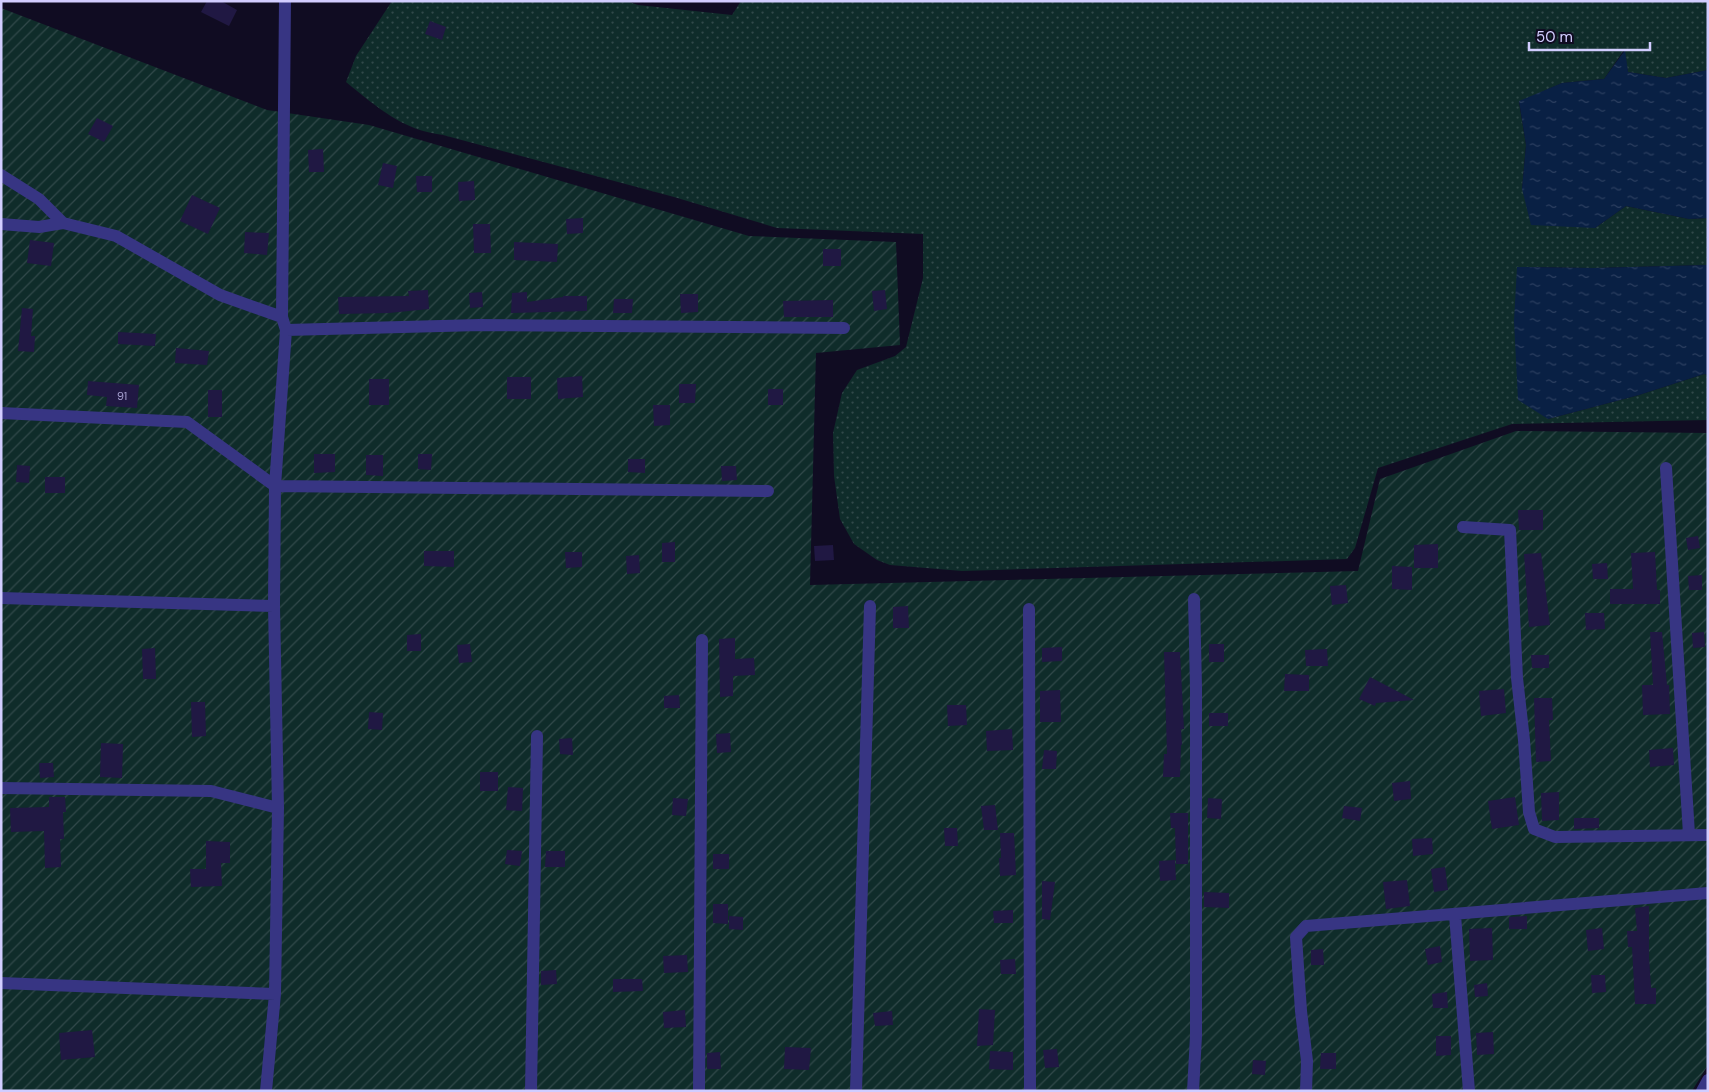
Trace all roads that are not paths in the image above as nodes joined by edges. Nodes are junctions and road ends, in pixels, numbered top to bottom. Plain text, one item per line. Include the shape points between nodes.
1 (285, 1) edge
2 (1, 175) edge
3 (63, 223) junction
4 (1, 224) edge
5 (284, 323) junction
6 (844, 328) dead end
7 (1, 413) edge
8 (1666, 468) dead end
9 (275, 486) junction
10 (768, 491) dead end
11 (1463, 527) dead end
12 (1, 598) edge
13 (1194, 598) dead end
14 (274, 606) junction
15 (870, 606) dead end
16 (1029, 609) dead end
17 (702, 640) dead end
18 (537, 736) dead end
19 (1, 788) edge
20 (278, 808) junction
21 (1689, 834) junction
22 (1708, 835) edge
23 (1708, 893) edge
24 (1455, 915) junction
25 (1, 984) edge
26 (275, 994) junction
27 (1708, 1080) edge
28 (266, 1091) edge
29 (531, 1091) edge
30 (699, 1091) edge
31 (856, 1091) edge
32 (1030, 1091) edge
33 (1193, 1091) edge
34 (1306, 1091) edge
35 (1469, 1091) edge
36 (1702, 1091) edge

1 - 5 street
2 - 3 street via 39,199
3 - 4 street via 39,227
3 - 5 street via 116,236 220,295
5 - 6 street
5 - 9 street
7 - 9 street via 186,422
8 - 21 street
9 - 10 street
9 - 14 street
11 - 21 street via 1510,530 1518,678 1529,812 1534,830 1555,837
12 - 14 street
13 - 33 street via 1196,1036
14 - 20 street
15 - 31 street
16 - 32 street
17 - 30 street
18 - 29 street
19 - 20 street via 211,791
20 - 26 street
21 - 22 street
23 - 24 street
24 - 34 street via 1306,926 1296,937 1307,1061
24 - 35 street
25 - 26 street
26 - 28 street
27 - 36 street

